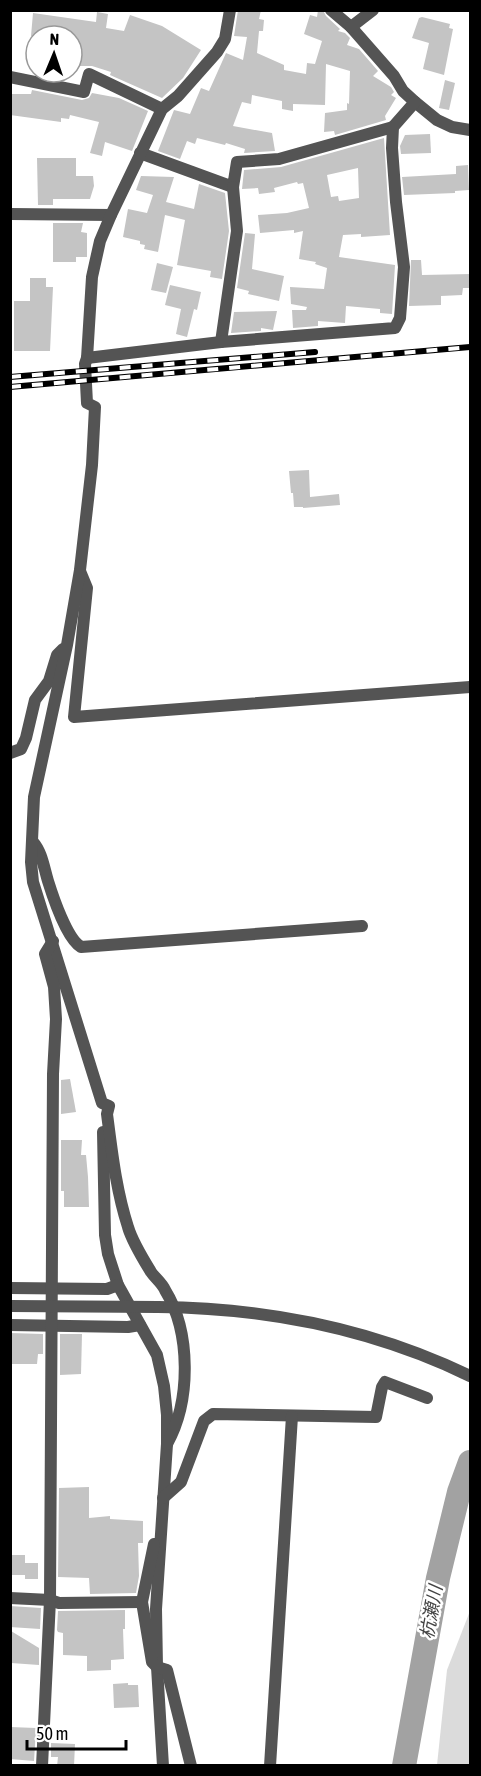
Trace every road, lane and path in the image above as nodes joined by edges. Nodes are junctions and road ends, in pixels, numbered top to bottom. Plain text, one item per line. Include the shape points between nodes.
1 (230, 10) edge
2 (331, 10) edge
3 (373, 10) edge
4 (351, 27) junction
5 (10, 77) edge
6 (415, 102) junction
7 (162, 108) junction
8 (393, 127) junction
9 (471, 130) edge
10 (140, 153) junction
11 (233, 188) junction
12 (10, 213) edge
13 (111, 215) junction
14 (221, 342) junction
15 (87, 358) junction
16 (80, 570) junction
17 (67, 645) junction
18 (471, 687) edge
19 (10, 753) edge
20 (32, 842) junction
21 (362, 926) dead end
22 (53, 941) junction
23 (102, 1103) junction
24 (118, 1285) junction
25 (10, 1288) edge
26 (52, 1288) junction
27 (10, 1306) edge
28 (175, 1307) junction
29 (10, 1325) edge
30 (52, 1325) junction
31 (140, 1325) junction
32 (471, 1376) edge
33 (427, 1398) dead end
34 (292, 1416) junction
35 (167, 1444) junction
36 (163, 1498) junction
37 (160, 1530) junction
38 (10, 1598) edge
39 (50, 1600) junction
40 (142, 1602) junction
41 (157, 1667) junction
42 (42, 1766) edge
43 (163, 1766) edge
44 (192, 1766) edge
45 (270, 1766) edge

1 - 7 street via 225,39 218,52
2 - 4 street
3 - 4 street
4 - 6 street
5 - 7 street via 84,92 89,74
6 - 8 street
6 - 9 street via 437,120
7 - 10 street
8 - 11 street via 279,159 237,162
8 - 14 street via 404,267 400,318 395,328
10 - 11 street
10 - 13 street
11 - 14 street via 237,231
12 - 13 street
13 - 15 street via 92,277
14 - 15 street
15 - 16 street via 87,403 95,407
16 - 17 street
16 - 18 street via 87,588 74,717
17 - 19 street via 57,655 49,681 35,700 21,749
17 - 20 street via 34,796
20 - 21 street via 72,940 81,947
20 - 22 street via 33,882
22 - 23 street
22 - 26 street via 45,954 54,987 56,1019
23 - 24 street via 105,1235
23 - 28 street via 109,1106 113,1165 128,1229
24 - 26 street
24 - 31 street
25 - 26 street
26 - 30 street
27 - 28 street, bridge
28 - 32 street via 235,1310 307,1322 362,1335
28 - 35 street via 185,1364 182,1393
29 - 30 street
30 - 31 street
30 - 39 street
31 - 35 street via 157,1355 167,1415
33 - 34 street via 385,1382 376,1417
34 - 36 street via 213,1414 204,1421 181,1482
34 - 45 street
35 - 36 street
36 - 37 street
37 - 40 street via 155,1537
37 - 41 street
38 - 39 street
39 - 40 street
39 - 42 street
40 - 41 street via 152,1662
41 - 43 street
41 - 44 street via 167,1670

